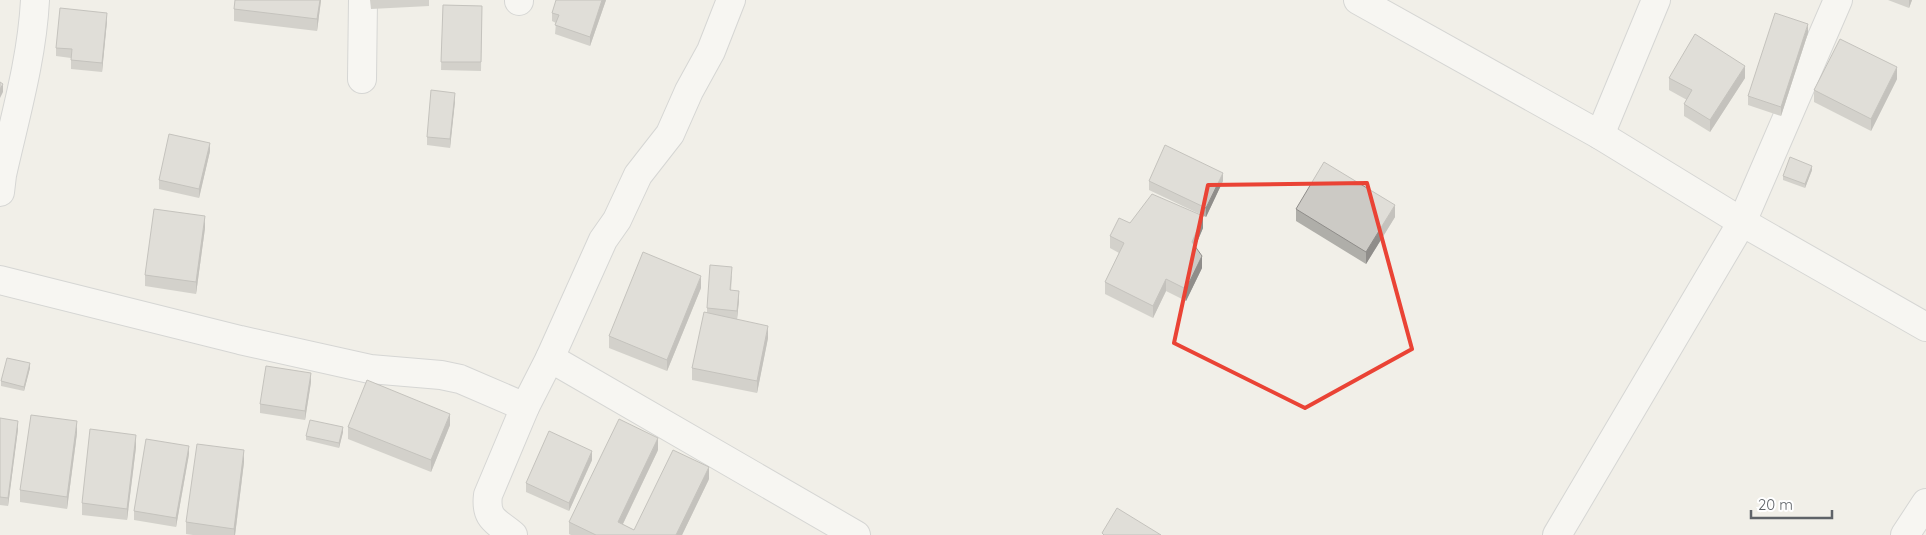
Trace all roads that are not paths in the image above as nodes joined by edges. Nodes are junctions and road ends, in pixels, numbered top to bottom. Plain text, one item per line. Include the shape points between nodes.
1 (35, 0) edge
2 (362, 0) edge
3 (731, 0) edge
4 (1358, 0) edge
5 (1656, 0) edge
6 (1838, 0) edge
7 (362, 79) dead end
8 (1600, 135) junction
9 (0, 192) edge
10 (1742, 222) junction
11 (0, 280) edge
12 (1926, 327) edge
13 (550, 358) junction
14 (526, 407) junction
15 (1926, 503) edge
16 (513, 535) edge
17 (856, 535) edge
18 (1557, 535) edge
19 (1904, 535) edge

1 - 9 street via 30,53
2 - 7 street
3 - 13 street via 711,51 670,134 638,175 617,220 603,240
4 - 8 street
5 - 8 street
6 - 10 street
8 - 10 street
10 - 12 street
10 - 18 street
11 - 14 street via 370,369 441,375
13 - 14 street
13 - 17 street
14 - 16 street via 486,505 489,516
15 - 19 street

